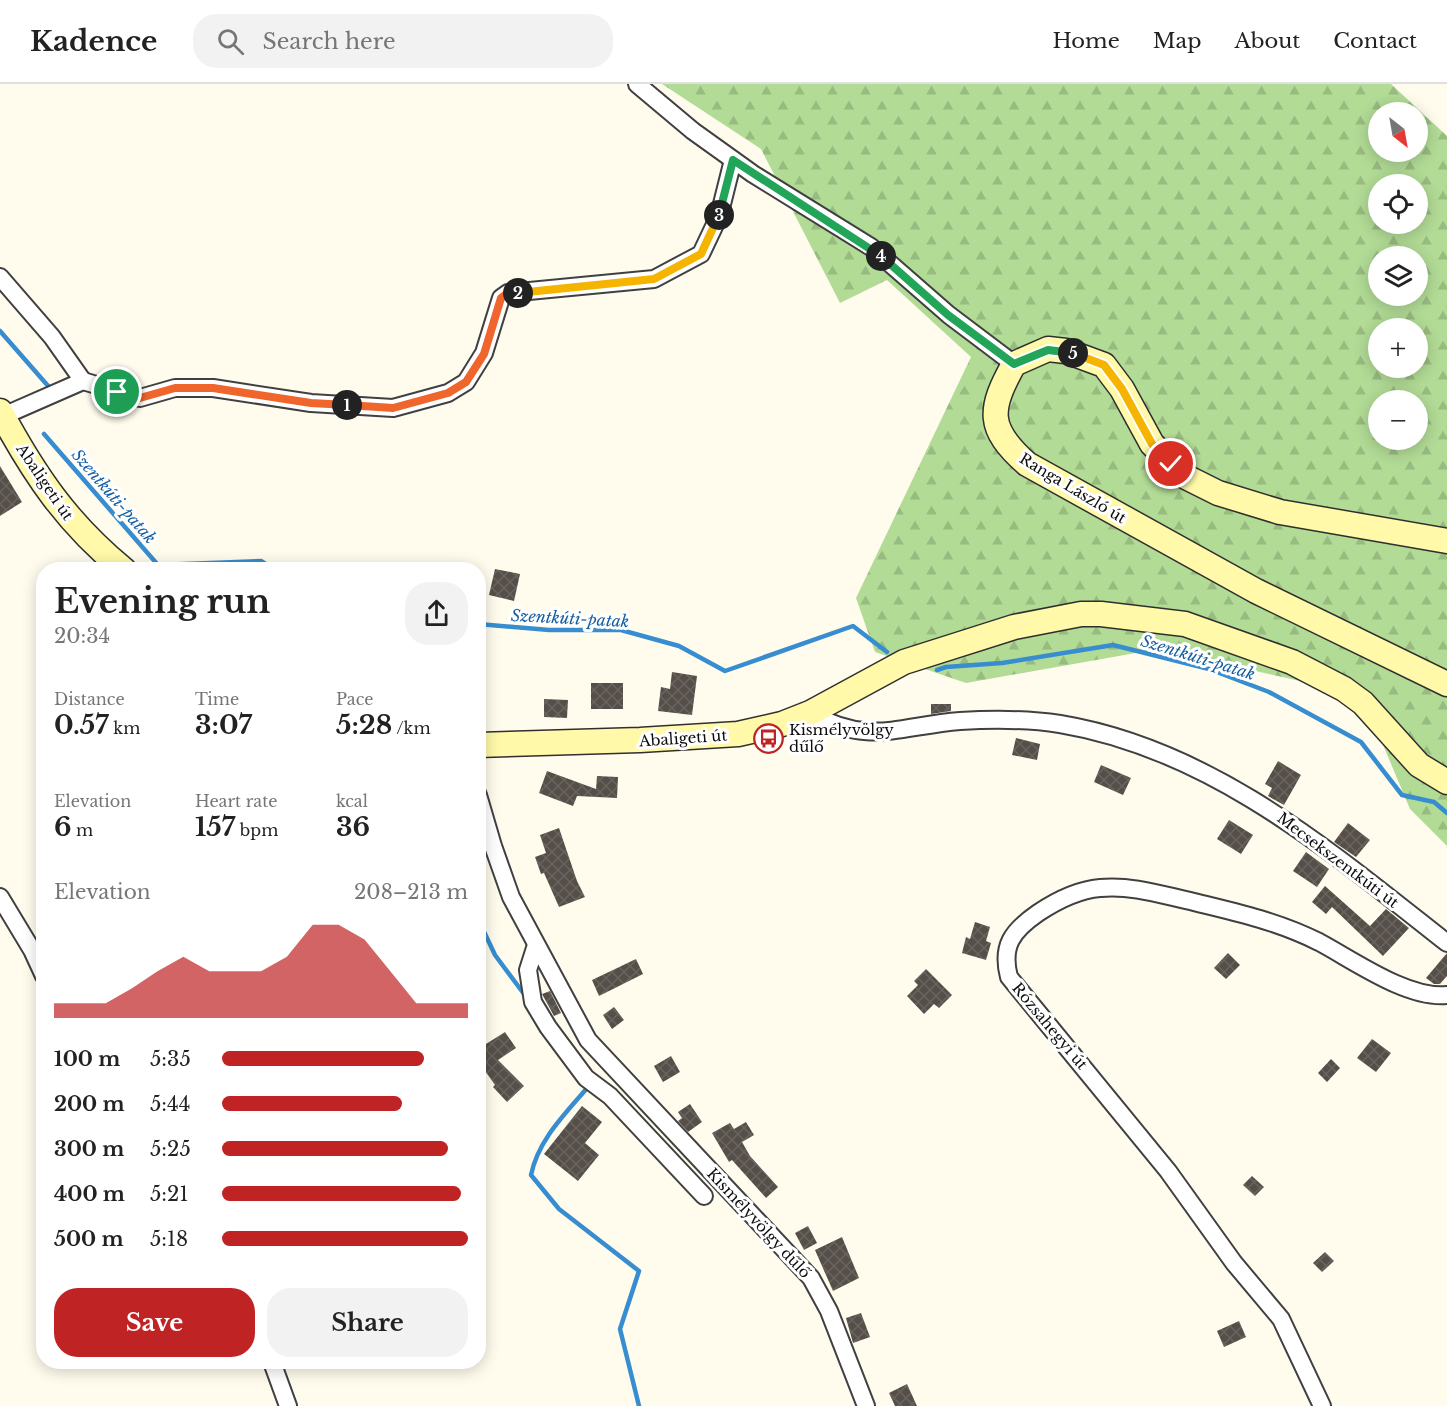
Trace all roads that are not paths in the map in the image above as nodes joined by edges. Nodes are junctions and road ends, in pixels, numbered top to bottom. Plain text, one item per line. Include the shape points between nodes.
1 (637, 84) edge
2 (733, 160) junction
3 (0, 277) edge
4 (1014, 364) junction
5 (83, 381) junction
6 (1, 414) edge
7 (1447, 541) edge
8 (115, 562) edge
9 (1447, 684) edge
10 (810, 713) junction
11 (486, 740) edge
12 (1447, 782) edge
13 (486, 819) edge
14 (0, 897) edge
15 (1447, 943) edge
16 (536, 945) junction
17 (36, 959) edge
18 (1447, 995) edge
19 (704, 1196) dead end
20 (275, 1369) edge
21 (288, 1406) edge
22 (866, 1406) edge
23 (1322, 1406) edge

1 - 2 street
2 - 4 street via 871,247 948,315
2 - 5 street via 719,216 701,254 654,279 508,293 501,298 484,354 466,382 448,393 393,408 311,403 213,388 175,388 140,398
3 - 5 street
4 - 7 main road via 1048,350 1066,351 1104,365 1152,444 1186,477 1218,493 1280,512
4 - 9 main road, Ranga László út via 994,406 1000,434 1027,464 1256,591
5 - 6 street
6 - 8 main road, Abaligeti út via 68,518
10 - 11 main road, Abaligeti út via 738,734
10 - 12 main road, Abaligeti út via 904,662 1014,627 1101,614 1185,624 1292,662 1363,703 1419,765
10 - 15 street, Mecsekszentkúti út via 834,726 860,732 1012,719 1112,735 1220,781 1286,818
13 - 16 street, Kismélyvölgy dűlő via 512,897
14 - 17 street
16 - 19 street, Kismélyvölgy dűlő via 528,970 533,1002 548,1027 586,1078 610,1096
16 - 22 street, Kismélyvölgy dűlő via 588,1040 811,1278 829,1311
18 - 23 street, Rózsahegyi út via 1420,992 1366,971 1318,942 1248,914 1142,889 1099,888 1059,899 1028,920 1010,941 1004,956 1009,977 1168,1171 1234,1263 1281,1319
20 - 21 street

